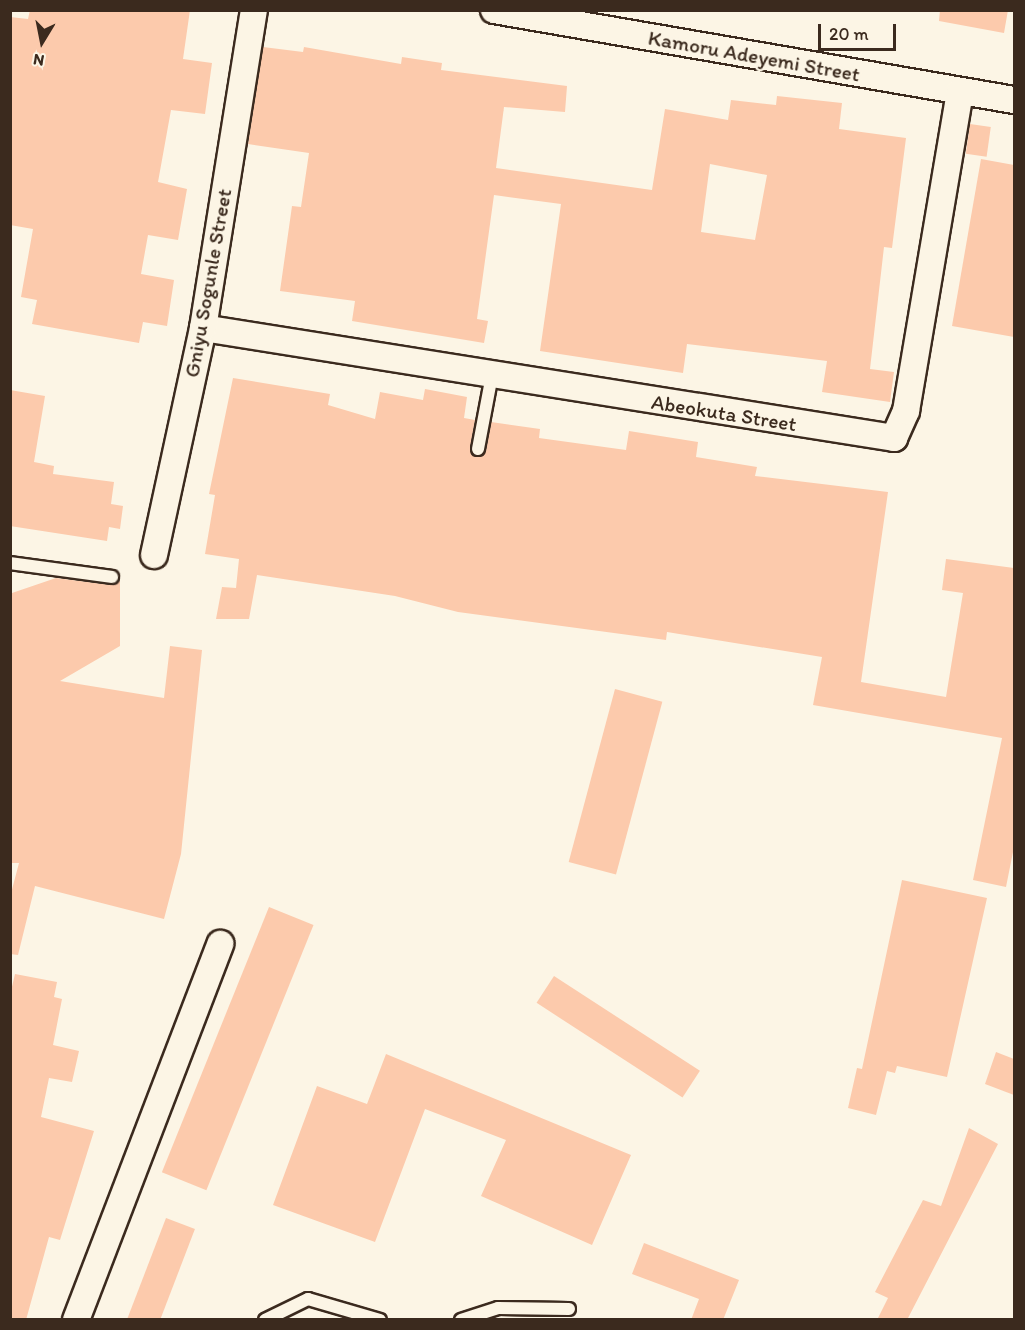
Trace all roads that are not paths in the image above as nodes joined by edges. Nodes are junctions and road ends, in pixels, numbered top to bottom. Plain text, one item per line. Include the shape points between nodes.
1 (254, 10) edge
2 (494, 10) edge
3 (960, 92) junction
4 (1014, 100) edge
5 (203, 328) junction
6 (492, 375) junction
7 (478, 449) dead end
8 (154, 555) dead end
9 (10, 563) edge
10 (112, 577) dead end
11 (220, 944) dead end
12 (568, 1309) dead end
13 (76, 1320) edge
14 (264, 1320) edge
15 (380, 1320) edge
16 (461, 1320) edge

1 - 5 street, Gniyu Sogunle Street
2 - 3 street, Kamoru Adeyemi Street
3 - 4 street, Kamoru Adeyemi Street
3 - 6 street, Abeokuta Street via 906,411 894,438
5 - 6 street, Abeokuta Street
5 - 8 street, Gniyu Sogunle Street
6 - 7 lane
9 - 10 lane
11 - 13 street
12 - 16 lane via 498,1308
14 - 15 lane via 308,1299

